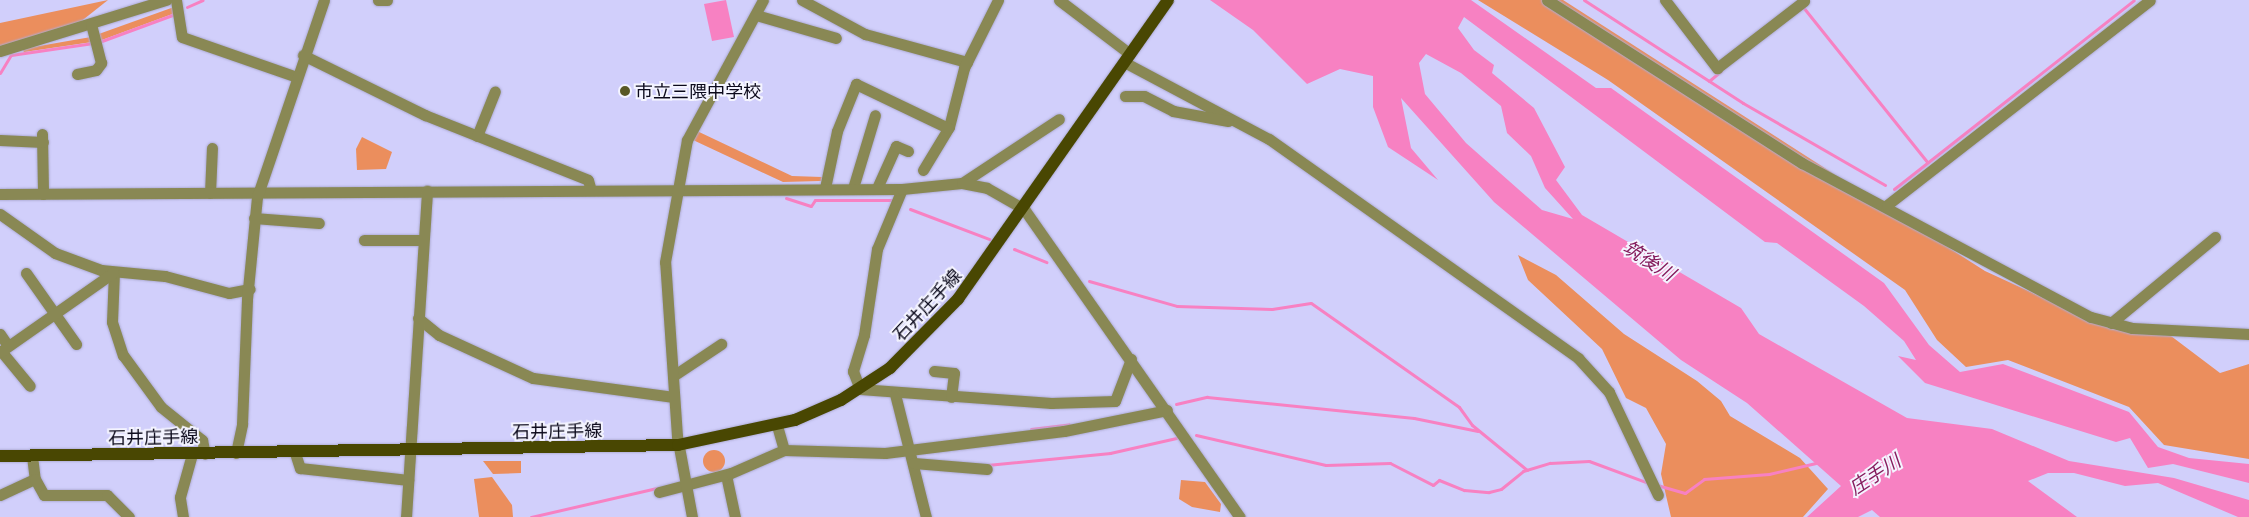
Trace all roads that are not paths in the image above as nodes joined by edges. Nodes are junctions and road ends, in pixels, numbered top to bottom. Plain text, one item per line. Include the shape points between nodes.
1 (166, 0) edge
2 (176, 0) edge
3 (324, 0) edge
4 (378, 0) edge
5 (387, 0) edge
6 (763, 0) edge
7 (802, 0) edge
8 (998, 0) edge
9 (1059, 0) edge
10 (1168, 0) edge
11 (1546, 0) edge
12 (1664, 0) edge
13 (1804, 0) edge
14 (2150, 0) edge
15 (756, 15) junction
16 (91, 24) junction
17 (836, 38) dead end
18 (0, 51) edge
19 (1131, 54) junction
20 (303, 55) junction
21 (967, 62) junction
22 (77, 74) dead end
23 (296, 77) junction
24 (495, 91) dead end
25 (1125, 96) dead end
26 (875, 116) dead end
27 (1059, 119) dead end
28 (1245, 124) junction
29 (948, 128) junction
30 (477, 136) junction
31 (0, 140) edge
32 (212, 148) dead end
33 (908, 151) dead end
34 (923, 170) dead end
35 (962, 183) junction
36 (590, 187) junction
37 (678, 188) junction
38 (825, 188) junction
39 (852, 188) junction
40 (877, 188) junction
41 (902, 188) junction
42 (427, 191) junction
43 (210, 193) junction
44 (259, 193) junction
45 (0, 194) edge
46 (43, 194) junction
47 (1888, 205) junction
48 (1024, 209) junction
49 (0, 214) edge
50 (254, 218) junction
51 (318, 223) dead end
52 (2215, 238) dead end
53 (364, 240) dead end
54 (423, 240) junction
55 (114, 272) junction
56 (26, 274) dead end
57 (250, 289) junction
58 (54, 312) junction
59 (418, 318) junction
60 (2111, 323) junction
61 (0, 334) edge
62 (2249, 334) edge
63 (76, 344) dead end
64 (721, 344) dead end
65 (3, 350) edge
66 (1131, 359) junction
67 (934, 371) dead end
68 (673, 376) junction
69 (30, 386) dead end
70 (860, 389) junction
71 (895, 394) junction
72 (951, 397) junction
73 (674, 398) junction
74 (1115, 401) junction
75 (1166, 410) junction
76 (1112, 419) junction
77 (777, 426) junction
78 (678, 445) junction
79 (910, 449) junction
80 (784, 450) junction
81 (410, 451) junction
82 (236, 453) junction
83 (295, 453) junction
84 (192, 454) junction
85 (205, 454) junction
86 (0, 456) edge
87 (32, 456) junction
88 (914, 463) junction
89 (987, 469) dead end
90 (726, 475) junction
91 (34, 479) junction
92 (408, 480) junction
93 (686, 486) junction
94 (659, 492) dead end
95 (1658, 495) dead end
96 (0, 496) edge
97 (129, 517) edge
98 (183, 517) edge
99 (406, 517) edge
100 (692, 517) edge
101 (735, 517) edge
102 (926, 517) edge
103 (1240, 517) edge

1 - 16 street
2 - 23 street via 182,37
3 - 20 street
4 - 5 street
6 - 15 street
7 - 21 street via 864,34
8 - 21 street
9 - 19 street
10 - 19 main road, 石井庄手線
11 - 47 street via 1802,163
12 - 13 street via 1717,68
14 - 47 street
15 - 17 street
15 - 37 street via 687,140
16 - 18 street
16 - 22 street via 101,63 96,70
19 - 28 street
19 - 48 main road, 石井庄手線
20 - 23 street
20 - 30 street
21 - 29 street
23 - 44 street
24 - 30 street
25 - 28 street via 1144,96 1173,110
26 - 39 street
27 - 35 street
28 - 95 street via 1578,358 1609,392
29 - 34 street
29 - 38 street via 856,84 837,131
30 - 36 street via 588,180
31 - 46 street via 42,138
32 - 43 street
33 - 40 street via 896,146
35 - 41 street
35 - 48 street via 987,188
36 - 37 street
36 - 42 street
37 - 38 street
37 - 68 street via 665,283
38 - 39 street
39 - 40 street
40 - 41 street
41 - 70 street via 877,249 864,335 852,371
42 - 44 street
42 - 54 street
43 - 44 street
43 - 46 street
44 - 50 street
45 - 46 street
47 - 60 street via 2012,278
48 - 66 street
48 - 70 main road, 石井庄手線 via 952,306 915,346
49 - 55 street via 55,253
50 - 51 street
50 - 57 street
52 - 60 street
53 - 54 street
54 - 59 street
55 - 57 street via 166,276 229,293
55 - 58 street
55 - 85 street via 112,322 123,356 161,407 202,440
56 - 58 street
57 - 82 street via 242,424
58 - 63 street
58 - 65 street
59 - 73 street via 439,335 534,378
59 - 81 street
60 - 62 street
61 - 65 street
64 - 68 street
65 - 69 street
66 - 74 street
66 - 75 street
67 - 72 street via 954,373
68 - 73 street
70 - 71 street
70 - 77 main road, 石井庄手線
71 - 72 street
71 - 79 street
72 - 74 street
73 - 78 street
74 - 76 street
75 - 76 street
75 - 103 street
76 - 79 street
77 - 78 main road, 石井庄手線
77 - 80 street
78 - 81 main road, 石井庄手線
78 - 93 street
79 - 80 street via 885,453
79 - 88 street
80 - 90 street
81 - 83 main road, 石井庄手線
81 - 92 street
82 - 83 main road, 石井庄手線
82 - 85 main road, 石井庄手線
83 - 92 street via 300,468
84 - 85 main road, 石井庄手線
84 - 87 main road, 石井庄手線
84 - 98 street via 180,497
86 - 87 main road, 石井庄手線
87 - 91 street
88 - 89 street
88 - 102 street
90 - 93 street
90 - 101 street
91 - 96 street via 10,486
91 - 97 street via 44,495 107,495
92 - 99 street
93 - 94 street
93 - 100 street

